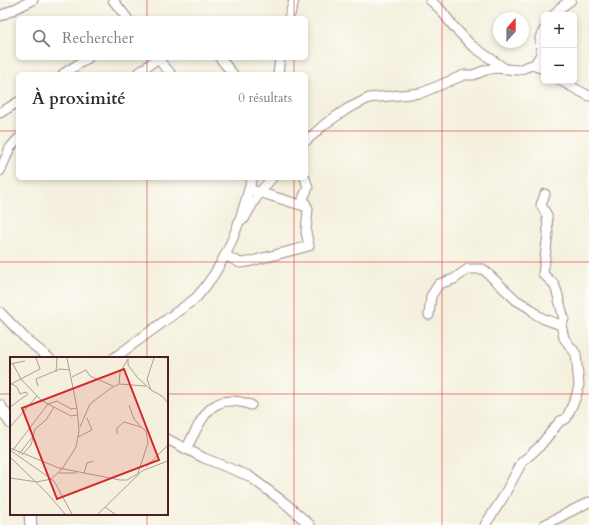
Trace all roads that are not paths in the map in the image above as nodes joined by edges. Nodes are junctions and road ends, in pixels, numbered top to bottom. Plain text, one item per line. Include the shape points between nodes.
1 (33, 0) edge
2 (113, 0) edge
3 (294, 0) edge
4 (430, 0) edge
5 (571, 0) edge
6 (557, 12) edge
7 (0, 16) edge
8 (125, 16) edge
9 (290, 16) edge
10 (541, 35) edge
11 (541, 46) edge
12 (541, 48) edge
13 (85, 60) edge
14 (155, 60) edge
15 (160, 60) edge
16 (222, 60) edge
17 (280, 60) edge
18 (535, 64) junction
19 (541, 68) edge
20 (506, 69) junction
21 (65, 72) edge
22 (140, 72) edge
23 (168, 72) edge
24 (232, 72) edge
25 (278, 72) edge
26 (567, 84) edge
27 (589, 96) edge
28 (16, 103) edge
29 (0, 113) edge
30 (308, 139) edge
31 (16, 141) edge
32 (3, 160) edge
33 (0, 170) edge
34 (251, 180) edge
35 (270, 180) edge
36 (306, 180) edge
37 (249, 189) junction
38 (259, 193) junction
39 (544, 194) dead end
40 (307, 207) junction
41 (240, 223) junction
42 (225, 255) junction
43 (0, 312) edge
44 (429, 315) dead end
45 (561, 325) junction
46 (48, 357) edge
47 (115, 357) edge
48 (251, 405) dead end
49 (4, 411) edge
50 (10, 421) edge
51 (168, 440) edge
52 (186, 449) junction
53 (589, 502) edge
54 (30, 515) edge
55 (31, 525) edge
56 (310, 525) edge
57 (485, 525) edge
58 (544, 525) edge

1 - 7 street
2 - 8 street
3 - 9 street
4 - 20 street via 440,8 471,45
5 - 6 street
10 - 11 street
12 - 18 street via 542,54
13 - 21 street
14 - 22 street
15 - 23 street
16 - 24 street
17 - 25 street
18 - 19 street
18 - 20 street via 518,70
20 - 30 street via 495,68 464,75 421,93 369,98 347,109
26 - 27 street
28 - 29 street
31 - 32 street
32 - 33 street
34 - 37 street
35 - 38 street
36 - 40 street via 308,188 303,198
37 - 38 street
37 - 41 street
38 - 40 street
38 - 41 street via 247,216
39 - 45 street via 541,205 547,215 548,243 542,271 554,284 557,292 564,319
40 - 42 street via 308,246 240,263
41 - 42 street
42 - 47 street via 196,298
43 - 46 street
44 - 45 street via 431,296 439,284 454,279 468,269 479,268 486,271 507,294 537,315
45 - 57 street via 564,338 576,354 580,385 576,397 566,419 560,421 539,447 522,462
48 - 52 street via 239,401 218,402 208,409
49 - 50 main road
51 - 52 street
52 - 56 street via 249,476 285,502
53 - 58 street
54 - 55 main road

